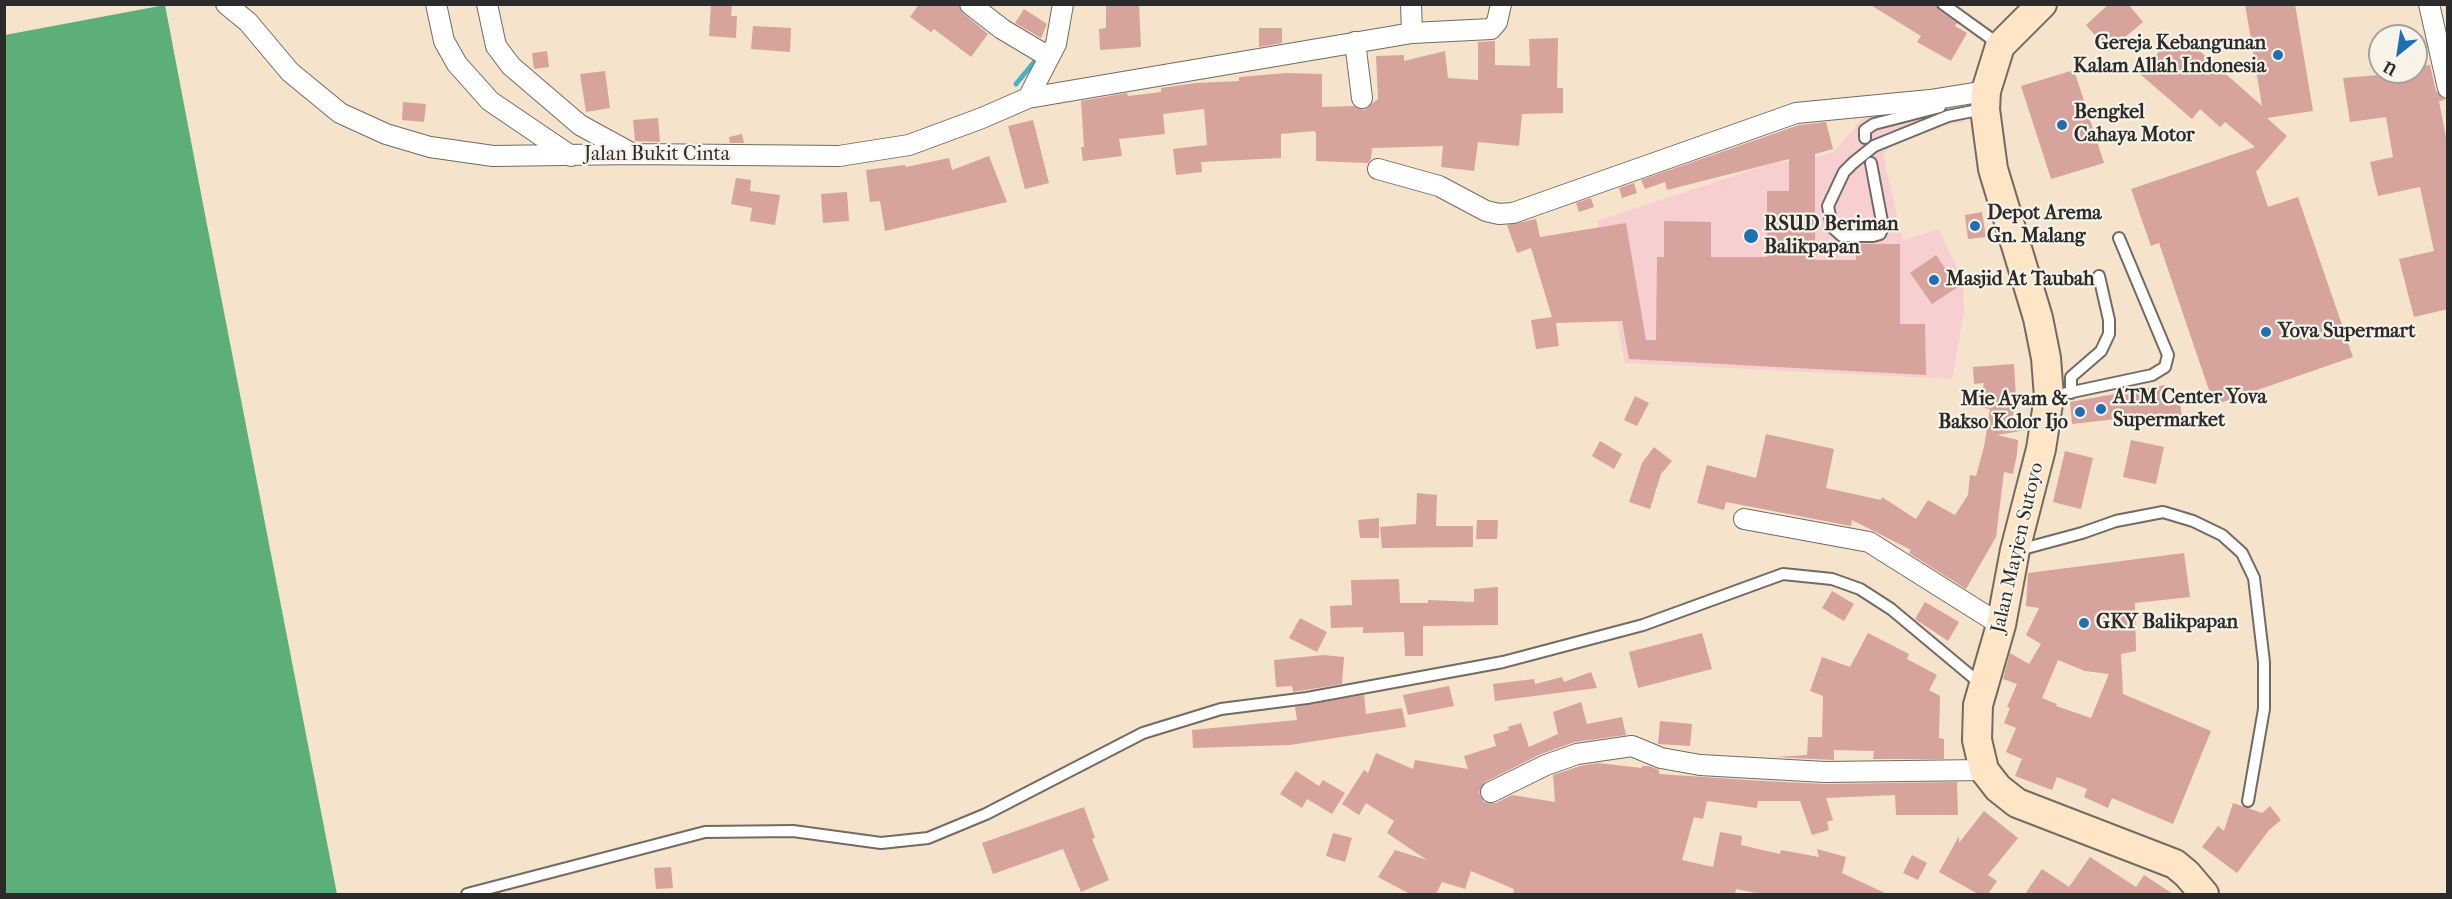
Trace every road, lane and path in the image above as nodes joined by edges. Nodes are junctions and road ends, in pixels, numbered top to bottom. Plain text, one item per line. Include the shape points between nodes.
1 (226, 4) edge
2 (436, 4) edge
3 (487, 4) edge
4 (970, 4) edge
5 (1063, 4) edge
6 (1411, 4) edge
7 (1501, 4) edge
8 (1942, 4) edge
9 (2042, 4) edge
10 (2429, 4) edge
11 (1412, 33) junction
12 (1355, 42) junction
13 (2000, 46) junction
14 (1049, 57) junction
15 (2448, 88) edge
16 (1028, 98) junction
17 (1362, 98) dead end
18 (1985, 100) junction
19 (1865, 138) dead end
20 (633, 154) junction
21 (571, 156) junction
22 (1871, 163) dead end
23 (1378, 169) dead end
24 (2119, 238) dead end
25 (2099, 276) dead end
26 (2060, 395) junction
27 (1744, 519) dead end
28 (2015, 550) junction
29 (2001, 625) junction
30 (1982, 686) junction
31 (1984, 770) junction
32 (1491, 792) dead end
33 (2248, 801) dead end
34 (2161, 860) junction
35 (467, 894) edge
36 (2186, 894) edge
37 (2204, 894) edge

1 - 21 street, Jalan Bukit Cinta via 248,22 298,79 340,112 386,134 430,147 493,156
2 - 21 street via 444,41 457,64 489,101
3 - 20 street via 496,46 511,66 580,125
4 - 14 street
5 - 14 street via 1056,44
6 - 11 street
7 - 11 street, Jalan Bukit Cinta via 1491,29
8 - 13 lane
9 - 13 main road, Jalan Mayjen Sutoyo
10 - 15 street
11 - 12 street, Jalan Bukit Cinta
12 - 16 street, Jalan Bukit Cinta
12 - 17 street
13 - 18 main road, Jalan Mayjen Sutoyo
14 - 16 street
16 - 20 street, Jalan Bukit Cinta via 909,145 839,156
18 - 19 lane via 1874,124 1865,130
18 - 22 lane via 1874,146 1844,172 1828,206 1832,226 1842,236 1873,236 1880,234 1883,227
18 - 23 street via 1930,100 1796,113 1513,213 1486,211 1439,186
18 - 26 main road, Jalan Mayjen Sutoyo via 1993,169
20 - 21 street, Jalan Bukit Cinta
24 - 26 lane via 2168,355 2165,368 2152,375
25 - 26 lane via 2109,334 2101,351 2071,377
26 - 28 main road, Jalan Mayjen Sutoyo
27 - 29 street via 1869,542
28 - 29 main road, Jalan Mayjen Sutoyo
28 - 33 lane via 2163,512 2222,535 2242,553 2254,578 2264,662 2264,710
29 - 30 main road, Jalan Mayjen Sutoyo
30 - 31 main road, Jalan Mayjen Sutoyo via 1977,740
30 - 35 lane via 1891,609 1860,589 1832,579 1783,574 1643,626 1503,662 1307,698 1221,709 1143,733 986,814 928,838 881,843 793,831 705,832
31 - 32 street via 1825,772 1701,765 1624,746 1576,754
31 - 34 main road, Jalan Mayjen Sutoyo via 1998,788 2017,802 2142,849
34 - 36 main road, Jalan Mayjen Sutoyo
34 - 37 main road, Jalan Mayjen Sutoyo via 2175,864

